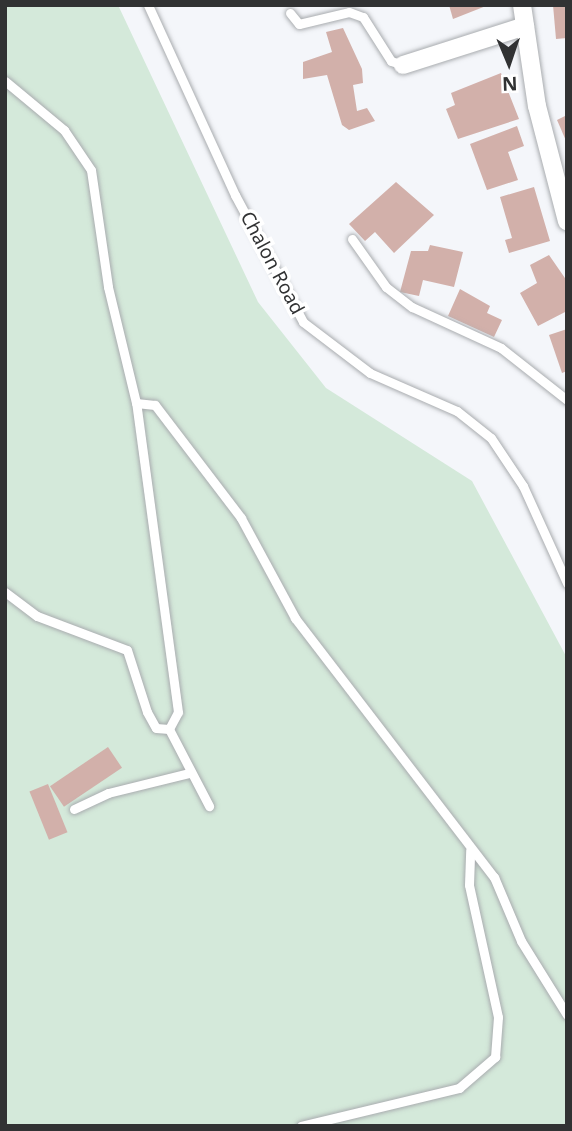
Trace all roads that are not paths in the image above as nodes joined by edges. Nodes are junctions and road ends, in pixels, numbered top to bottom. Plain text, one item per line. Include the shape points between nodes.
1 (148, 5) edge
2 (522, 5) edge
3 (290, 13) dead end
4 (525, 26) junction
5 (403, 65) joint
6 (5, 80) edge
7 (567, 221) edge
8 (352, 239) dead end
9 (567, 400) edge
10 (136, 403) junction
11 (567, 583) edge
12 (5, 592) edge
13 (169, 729) junction
14 (189, 773) junction
15 (209, 806) dead end
16 (74, 809) dead end
17 (470, 850) junction
18 (567, 1015) edge
19 (301, 1126) edge

1 - 11 lane, Chalon Road via 235,195 303,322 370,373 457,411 491,438 523,486
2 - 4 street
3 - 5 lane via 299,24 349,12 363,17 391,61
4 - 5 street
4 - 7 street via 537,106
6 - 10 lane via 64,130 91,170 108,287
8 - 9 lane via 386,287 412,307 501,348
10 - 13 lane via 178,712
10 - 17 lane via 155,404 241,518 295,618
12 - 13 lane via 37,616 127,650 147,712 156,728
13 - 14 lane
14 - 15 lane
14 - 16 lane via 108,793
17 - 18 lane via 495,877 508,916
17 - 19 lane via 469,885 498,1017 495,1057 459,1088

